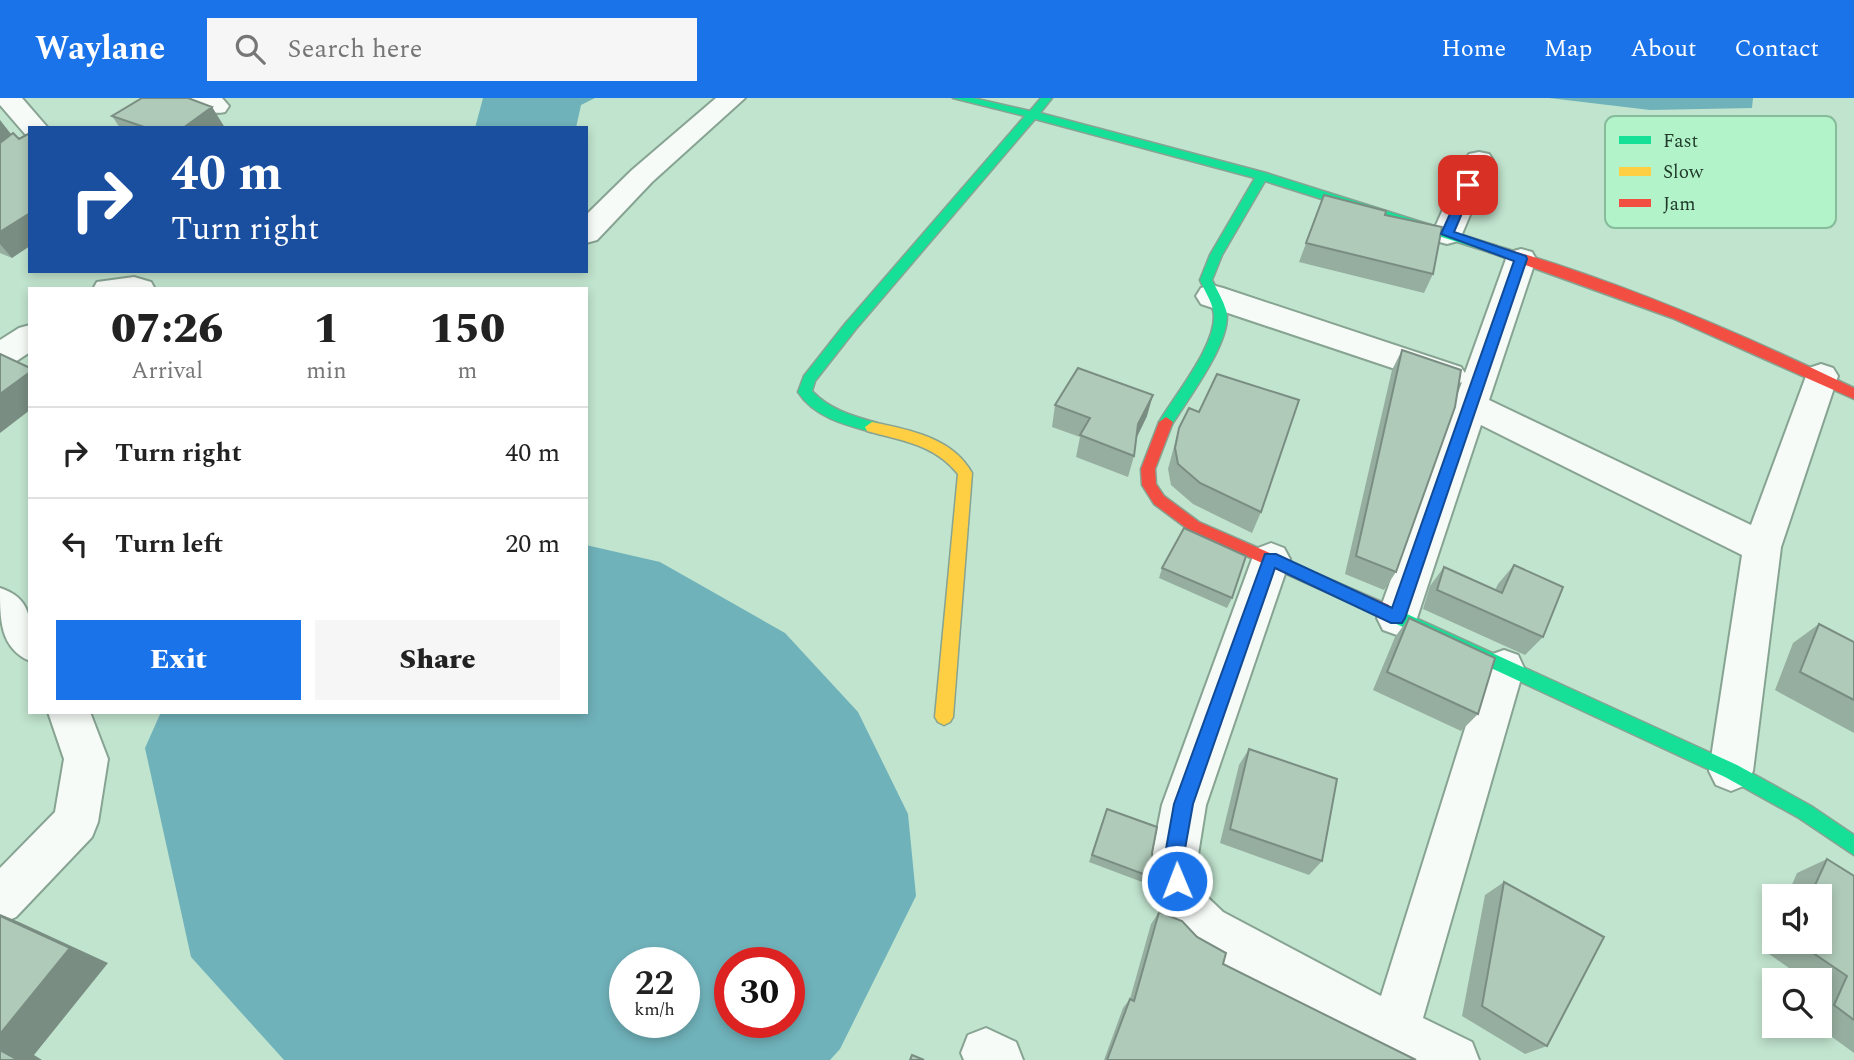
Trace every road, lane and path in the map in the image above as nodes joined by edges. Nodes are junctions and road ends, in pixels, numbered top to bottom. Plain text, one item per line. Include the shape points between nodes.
1 (8, 98) edge
2 (732, 98) edge
3 (958, 98) edge
4 (1047, 98) edge
5 (1036, 113) junction
6 (28, 136) edge
7 (1479, 160) dead end
8 (1262, 176) junction
9 (588, 231) edge
10 (1447, 234) junction
11 (1521, 259) junction
12 (1212, 296) junction
13 (28, 337) edge
14 (0, 356) edge
15 (1821, 376) junction
16 (1854, 394) edge
17 (1474, 395) junction
18 (1762, 547) junction
19 (1271, 559) junction
20 (0, 604) edge
21 (1397, 618) junction
22 (28, 641) edge
23 (1504, 668) junction
24 (70, 714) edge
25 (944, 718) dead end
26 (1731, 771) junction
27 (1854, 846) edge
28 (0, 901) edge
29 (1395, 1030) junction
30 (1454, 1060) edge

1 - 6 street
2 - 9 street via 642,176
3 - 5 street
4 - 5 street
5 - 8 street
5 - 25 street via 850,327 809,379 805,391 808,398 832,412 938,446 957,460 964,473
7 - 10 street
8 - 10 street
8 - 12 street via 1216,255 1206,280
10 - 11 street
11 - 15 street via 1660,307
11 - 17 street
12 - 17 street
12 - 19 street via 1221,315 1218,336 1158,438 1147,472 1153,495 1172,513
13 - 14 street
15 - 16 street
15 - 18 street
17 - 18 street
17 - 21 street
18 - 26 street
19 - 21 street
19 - 29 street via 1184,804 1174,860 1180,902 1206,929
20 - 22 street
21 - 23 street
23 - 26 street
23 - 29 street
24 - 28 street via 86,759 76,822
26 - 27 street via 1805,812
29 - 30 street

